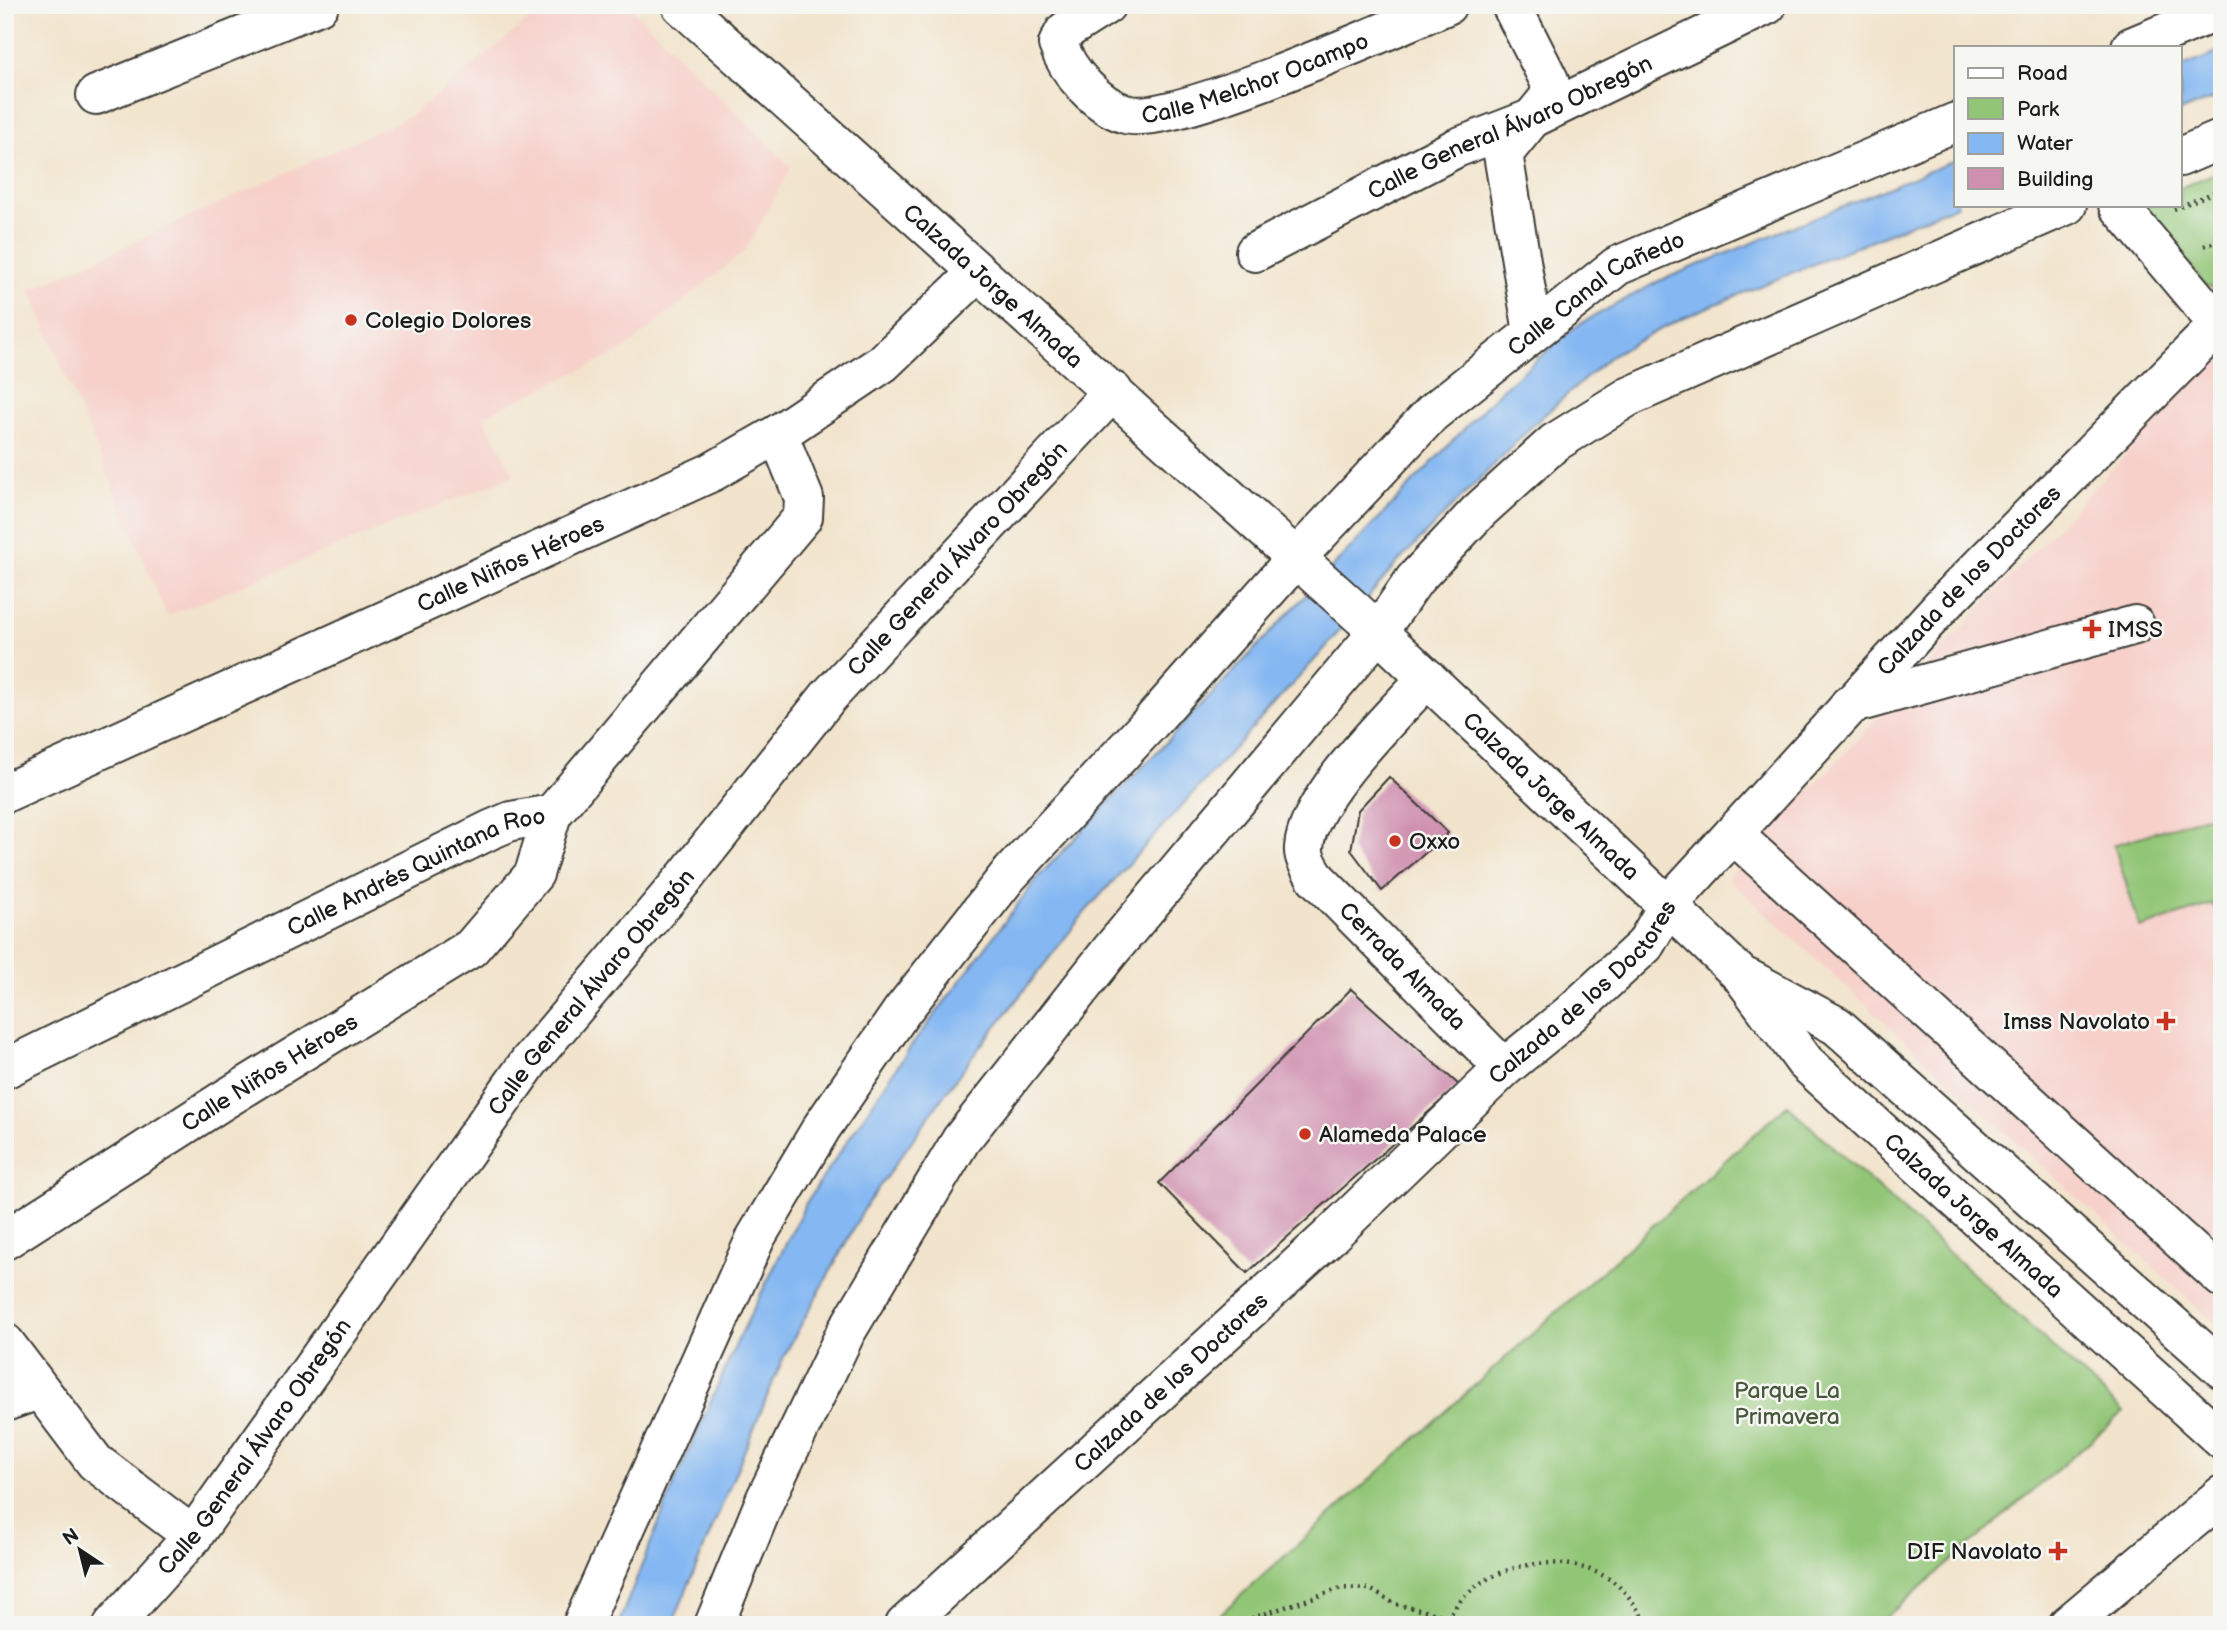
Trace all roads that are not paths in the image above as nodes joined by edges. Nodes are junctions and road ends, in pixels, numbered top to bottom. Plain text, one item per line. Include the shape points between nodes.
1 (319, 5) edge
2 (681, 5) edge
3 (1107, 5) edge
4 (1447, 5) edge
5 (1511, 5) edge
6 (1767, 5) edge
7 (2222, 9) edge
8 (2133, 46) edge
9 (96, 95) dead end
10 (1533, 118) junction
11 (1954, 122) edge
12 (2222, 139) edge
13 (2182, 156) edge
14 (2065, 206) edge
15 (2119, 206) edge
16 (1255, 252) dead end
17 (977, 272) junction
18 (2219, 322) edge
19 (1533, 332) junction
20 (1113, 391) junction
21 (778, 434) junction
22 (1300, 562) junction
23 (1370, 624) junction
24 (2135, 625) dead end
25 (1427, 678) junction
26 (1849, 705) junction
27 (5, 793) edge
28 (552, 814) junction
29 (1733, 834) junction
30 (1668, 905) junction
31 (1741, 975) junction
32 (5, 1069) edge
33 (1504, 1069) junction
34 (5, 1240) edge
35 (2222, 1278) edge
36 (5, 1343) edge
37 (2222, 1369) edge
38 (22, 1396) edge
39 (2222, 1440) edge
40 (2222, 1495) edge
41 (193, 1536) junction
42 (113, 1625) edge
43 (582, 1625) edge
44 (714, 1625) edge
45 (905, 1625) edge
46 (2068, 1625) edge

1 - 9 street
2 - 17 street, Calzada Jorge Almada
3 - 4 street, Calle Melchor Ocampo via 1065,31 1058,44 1064,60 1102,103 1127,114 1151,117 1228,94
5 - 10 street via 1551,90
6 - 10 street, Calle General Álvaro Obregón
7 - 8 street
10 - 16 street, Calle General Álvaro Obregón via 1456,148
10 - 19 street via 1503,154
11 - 19 street, Calle Canal Cañedo via 1617,267
12 - 13 street
14 - 23 street via 1628,397 1554,443 1479,511
15 - 18 street
17 - 20 street, Calzada Jorge Almada
17 - 21 street, Calle Niños Héroes via 883,363
18 - 26 street, Calzada de los Doctores
19 - 22 street, Calle Canal Cañedo via 1432,412
20 - 22 street, Calzada Jorge Almada
20 - 41 street, Calle General Álvaro Obregón via 828,697 686,876 529,1062
21 - 27 street, Calle Niños Héroes via 712,472
21 - 28 street, Calle Andrés Quintana Roo via 804,498 803,517
22 - 23 street, Calzada Jorge Almada
22 - 43 street, Calle Canal Cañedo via 1008,876 902,1011 822,1126 756,1237
23 - 25 street, Calzada Jorge Almada
23 - 44 street via 961,1140 846,1332 766,1498
24 - 26 street
25 - 30 street, Calzada Jorge Almada
25 - 33 street, Cerrada Almada via 1347,767 1317,810 1304,848 1306,859 1316,878
26 - 29 street, Calzada de los Doctores
28 - 32 street, Calle Andrés Quintana Roo via 490,830
28 - 34 street, Calle Niños Héroes via 534,874 471,948
29 - 30 street, Calzada de los Doctores
29 - 35 street
30 - 31 street, Calzada Jorge Almada
30 - 33 street, Calzada de los Doctores via 1644,945
31 - 37 street, Calzada Jorge Almada via 1836,1026
31 - 39 street, Calzada Jorge Almada via 1805,1062
33 - 45 street, Calzada de los Doctores via 1328,1238
36 - 38 street
38 - 41 street via 94,1462
40 - 46 street
41 - 42 street, Calle General Álvaro Obregón

